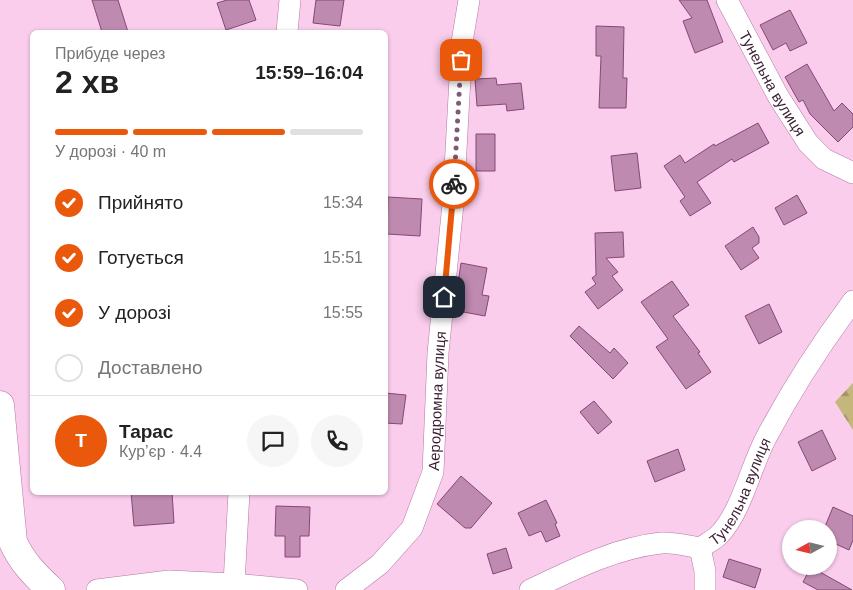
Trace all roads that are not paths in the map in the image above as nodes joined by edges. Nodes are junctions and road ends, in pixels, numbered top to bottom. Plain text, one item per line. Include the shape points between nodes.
1 (290, 0) edge
2 (469, 0) edge
3 (727, 0) edge
4 (287, 30) edge
5 (853, 173) edge
6 (853, 301) edge
7 (0, 405) edge
8 (239, 495) edge
9 (700, 548) junction
10 (234, 584) junction
11 (51, 590) edge
12 (97, 590) edge
13 (297, 590) edge
14 (346, 590) edge
15 (530, 590) edge
16 (705, 590) edge

1 - 4 street
2 - 14 street, Аеродромна вулиця via 462,42 438,353 433,472 412,528 380,564
3 - 5 street, Тунельна вулиця via 778,96 808,143 824,159
6 - 9 street, Тунельна вулиця via 799,379 775,421 743,493 719,536
7 - 11 main road via 13,542 28,568
8 - 10 street
9 - 15 street, Тунельна вулиця via 663,543 618,552
9 - 16 street
10 - 12 street via 169,581
10 - 13 street

